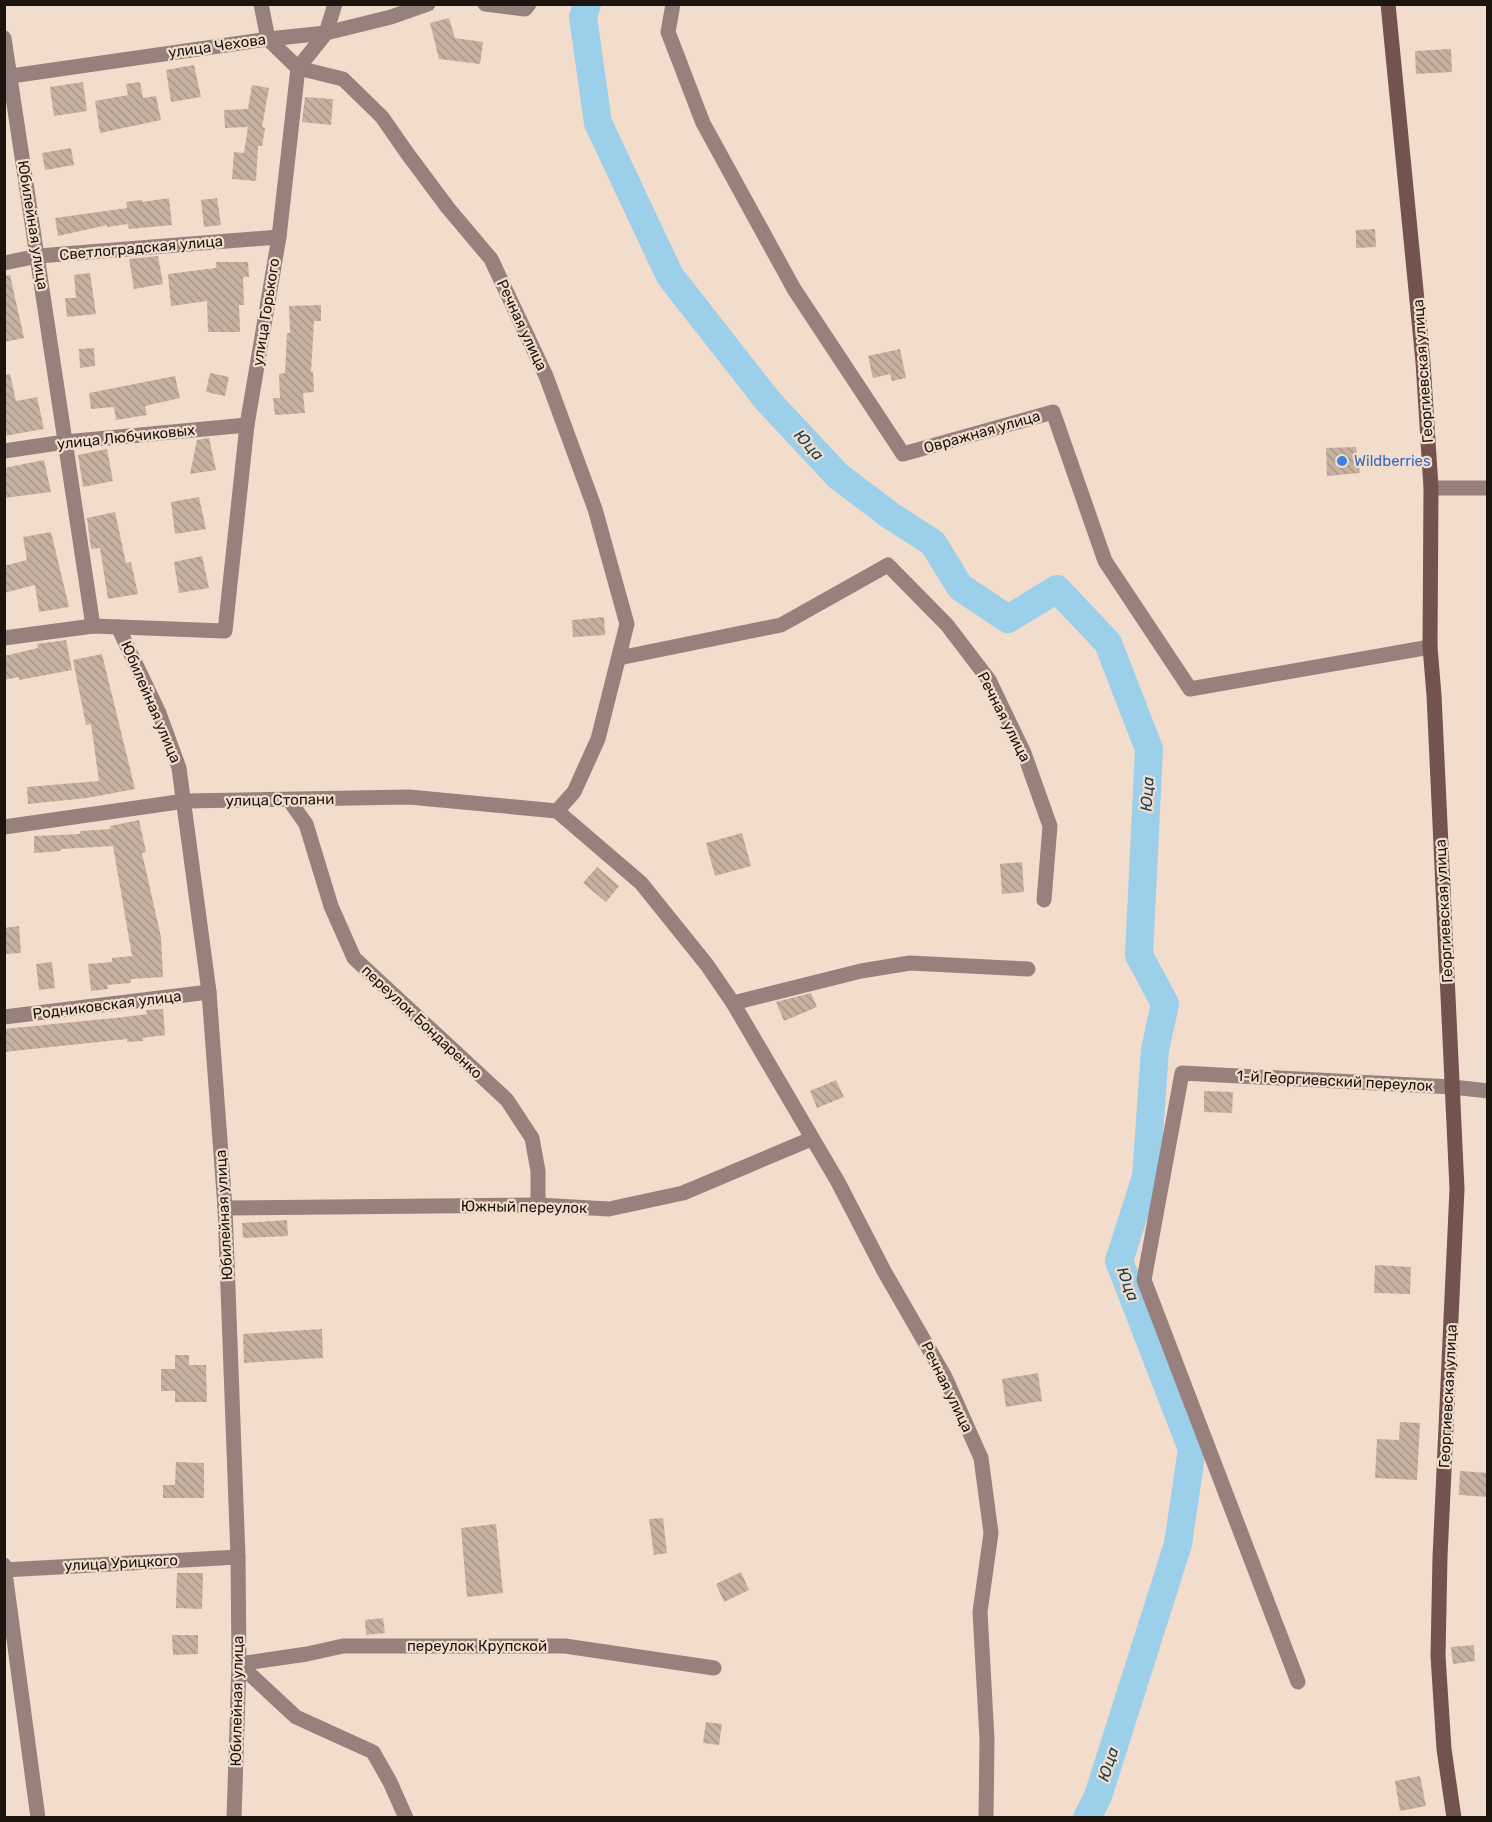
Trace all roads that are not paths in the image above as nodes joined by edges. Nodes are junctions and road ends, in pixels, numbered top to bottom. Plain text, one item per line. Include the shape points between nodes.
1 (261, 4) edge
2 (335, 4) edge
3 (428, 4) edge
4 (485, 4) edge
5 (529, 4) edge
6 (673, 4) edge
7 (1388, 4) edge
8 (326, 33) junction
9 (4, 38) edge
10 (268, 39) junction
11 (298, 68) junction
12 (7, 76) edge
13 (279, 237) junction
14 (38, 256) junction
15 (4, 263) edge
16 (247, 425) junction
17 (65, 442) junction
18 (4, 451) edge
19 (1431, 488) junction
20 (1488, 488) edge
21 (93, 626) junction
22 (118, 627) junction
23 (4, 638) edge
24 (1430, 647) junction
25 (619, 658) junction
26 (289, 800) junction
27 (185, 801) junction
28 (557, 811) junction
29 (4, 827) edge
30 (1044, 900) dead end
31 (1028, 969) dead end
32 (209, 992) junction
33 (733, 1003) junction
34 (4, 1017) edge
35 (1453, 1087) junction
36 (1488, 1091) edge
37 (811, 1139) junction
38 (538, 1205) junction
39 (225, 1208) junction
40 (238, 1557) junction
41 (5, 1568) edge
42 (239, 1664) junction
43 (714, 1668) dead end
44 (1298, 1682) dead end
45 (38, 1818) edge
46 (234, 1818) edge
47 (406, 1818) edge
48 (986, 1818) edge
49 (1454, 1818) edge

1 - 10 street
2 - 8 street
3 - 8 street, улица Чехова
4 - 5 street via 525,9
6 - 24 street, Овражная улица via 668,32 703,123 794,289 903,454 1053,412 1105,561 1190,689
7 - 19 main road, Георгиевская улица via 1423,362
8 - 10 street, улица Чехова
8 - 11 street
9 - 12 street, Юбилейная улица
10 - 11 street
10 - 12 street, улица Чехова
11 - 13 street, улица Горького
11 - 25 street, Речная улица via 343,79 382,117 448,208 491,259 546,376 595,509 627,624
12 - 14 street, Юбилейная улица
13 - 14 street, Светлоградская улица
13 - 16 street, улица Горького
14 - 15 street, Светлоградская улица
14 - 17 street, Юбилейная улица
16 - 17 street, улица Любчиковых
16 - 22 street, улица Горького via 225,632
17 - 18 street, улица Любчиковых
17 - 21 street, Юбилейная улица
19 - 20 street
19 - 24 main road, Георгиевская улица
21 - 22 street
21 - 23 street
22 - 27 street, Юбилейная улица via 159,713 179,768
24 - 35 main road, Георгиевская улица
25 - 28 street, Речная улица via 598,739 574,792
25 - 30 street, Речная улица via 781,625 888,565 947,625 989,680 1024,753 1050,826
26 - 27 street, улица Стопани
26 - 28 street, улица Стопани via 409,797
26 - 38 street, переулок Бондаренко via 306,824 331,906 354,958 507,1101 532,1138 538,1171
27 - 29 street, улица Стопани
27 - 32 street, Юбилейная улица
28 - 33 street, Речная улица via 641,883 707,964
31 - 33 street via 910,963
32 - 34 street, Родниковская улица
32 - 39 street, Юбилейная улица
33 - 37 street, Речная улица
35 - 36 street, 1-й Георгиевский переулок
35 - 44 street, 1-й Георгиевский переулок via 1182,1073 1144,1280
35 - 49 main road, Георгиевская улица via 1457,1189 1438,1656 1444,1749
37 - 38 street, Южный переулок via 683,1193 609,1209
37 - 48 street, Речная улица via 945,1377 981,1458 991,1533 980,1612 987,1739
38 - 39 street, Южный переулок
39 - 40 street, Юбилейная улица
40 - 41 street, улица Урицкого
40 - 42 street, Юбилейная улица
41 - 45 street
42 - 43 street, переулок Крупской via 344,1646 565,1646
42 - 46 street, Юбилейная улица
42 - 47 street via 296,1717 373,1752

